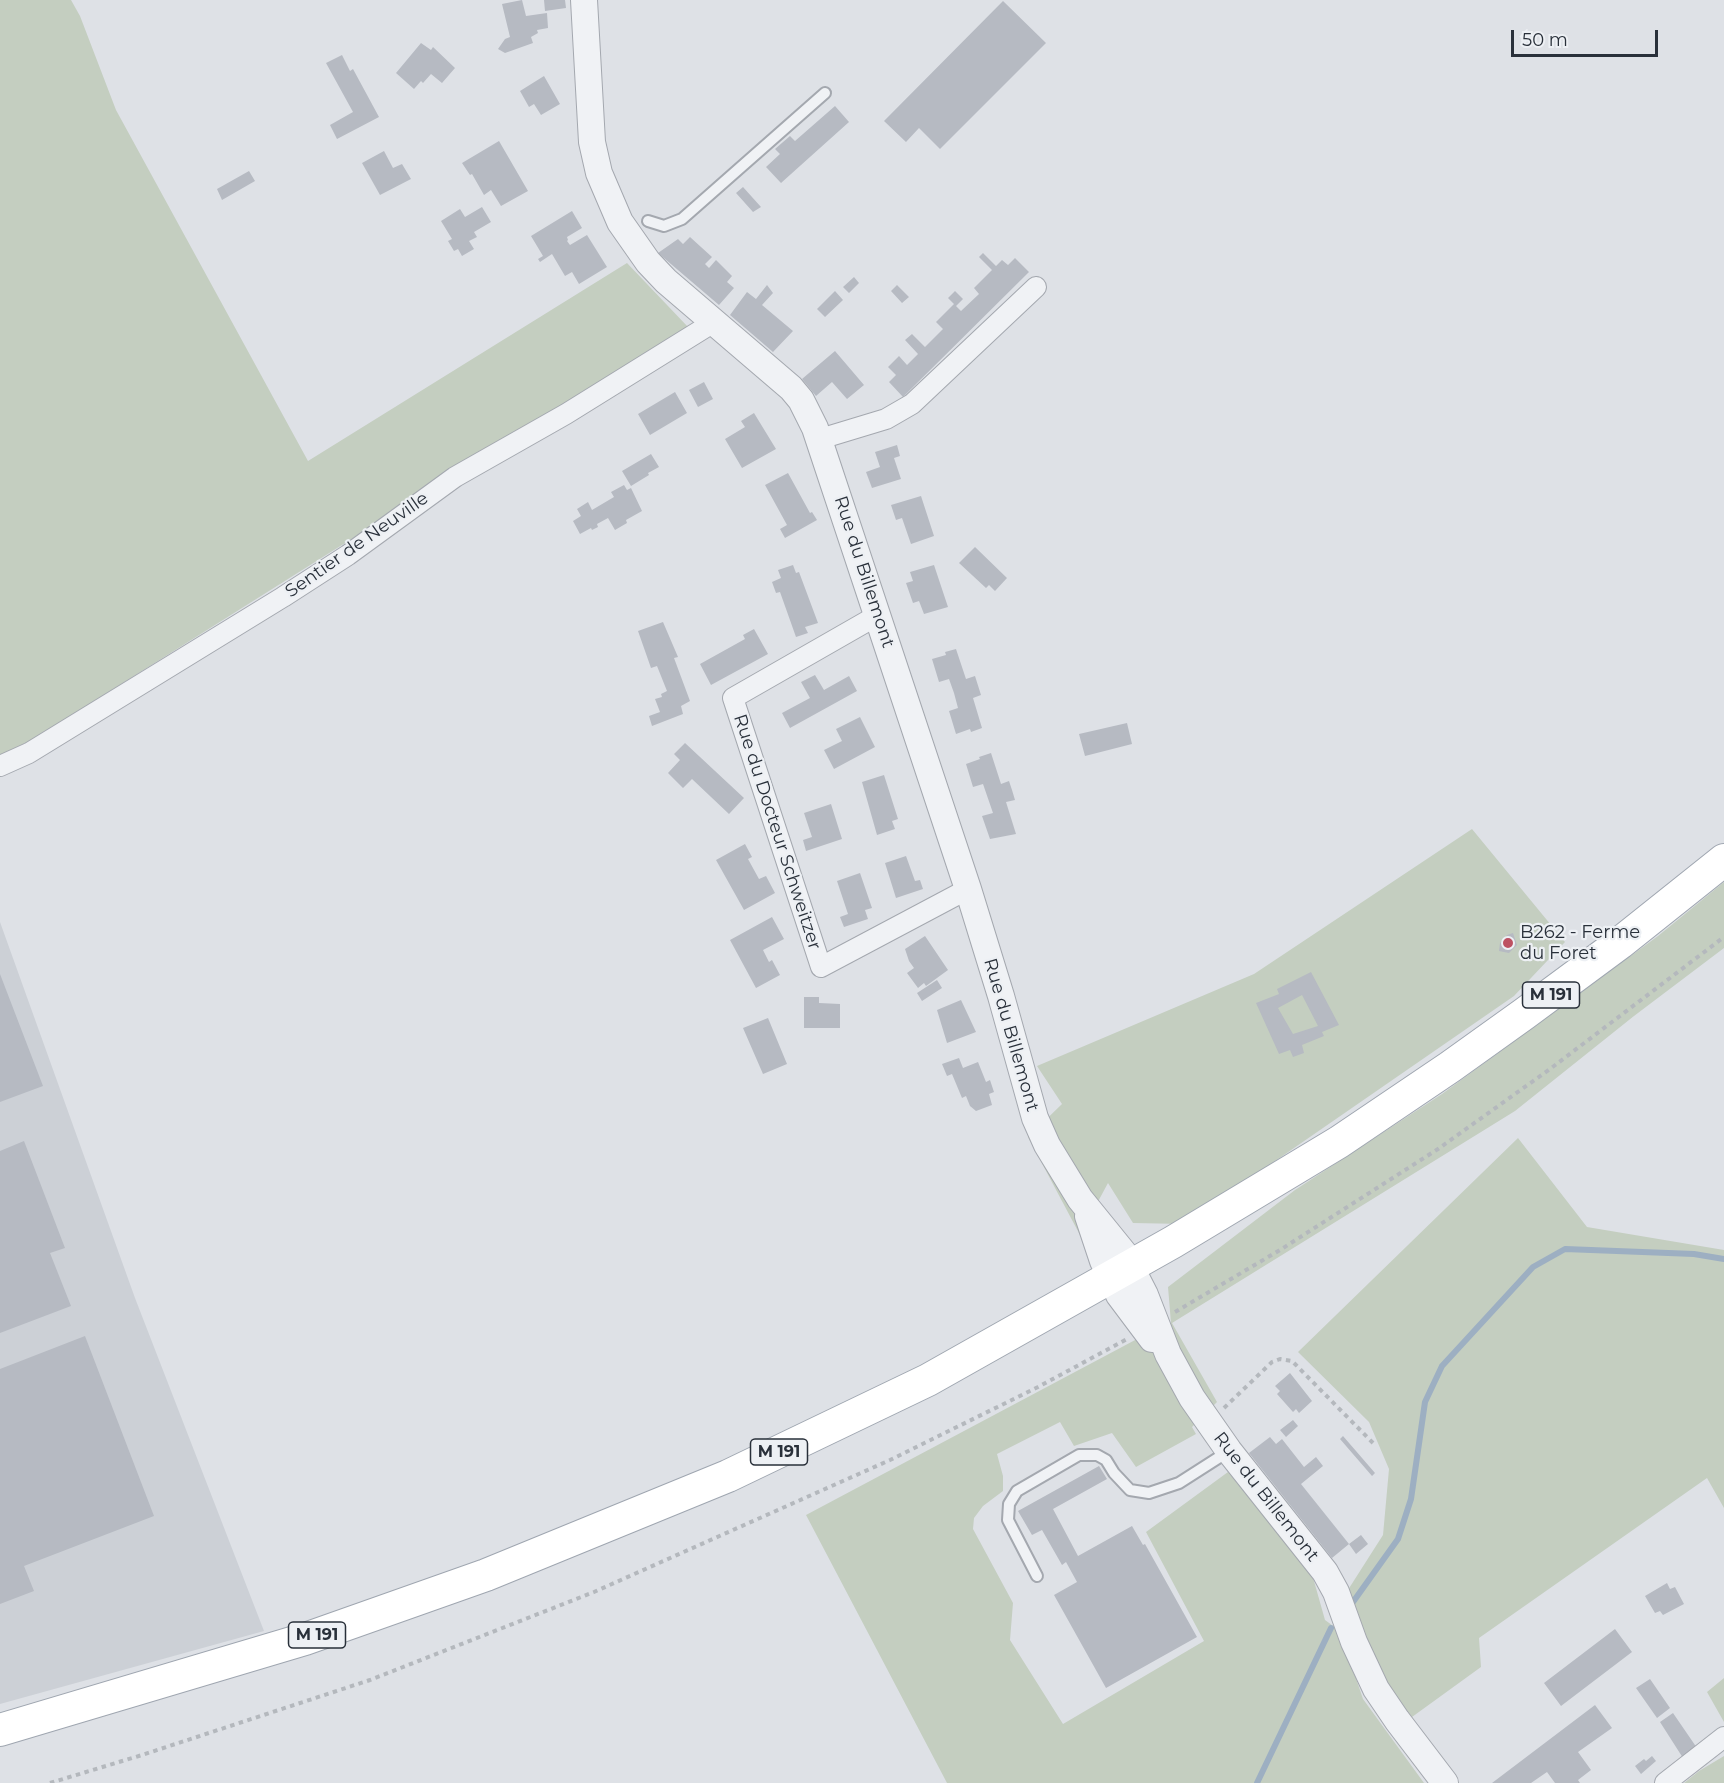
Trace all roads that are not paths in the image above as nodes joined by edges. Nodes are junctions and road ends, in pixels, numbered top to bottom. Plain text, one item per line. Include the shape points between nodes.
1 (584, 0) edge
2 (825, 93) dead end
3 (648, 220) dead end
4 (1036, 287) dead end
5 (714, 322) junction
6 (820, 439) junction
7 (878, 615) junction
8 (0, 766) edge
9 (1724, 860) edge
10 (968, 889) junction
11 (1125, 1281) junction
12 (1229, 1451) junction
13 (1037, 1576) dead end
14 (0, 1730) edge
15 (1724, 1737) edge
16 (1445, 1783) edge
17 (1665, 1783) edge

1 - 5 street, Rue du Billemont via 591,142 605,191 627,234 648,262
2 - 3 lane via 682,219 664,226
4 - 6 street via 912,404 886,419
5 - 6 street, Rue du Billemont via 792,388
5 - 8 street, Sentier de Neuville via 455,477 283,597 29,753
6 - 7 street, Rue du Billemont
7 - 10 street, Rue du Billemont
7 - 10 street, Rue du Docteur Schweitzer via 733,698 821,967
9 - 11 main road, M 191 via 1628,937 1450,1067
10 - 11 street, Rue du Billemont via 1035,1118 1080,1199 1116,1241
11 - 12 street, Rue du Billemont via 1180,1378
11 - 14 main road, M 191 via 728,1476 486,1575 305,1639
12 - 13 lane via 1179,1484 1149,1493 1130,1490 1106,1460 1097,1455 1079,1455 1017,1491 1009,1504 1008,1520
12 - 16 street, Rue du Billemont via 1325,1572 1376,1689
15 - 17 street

